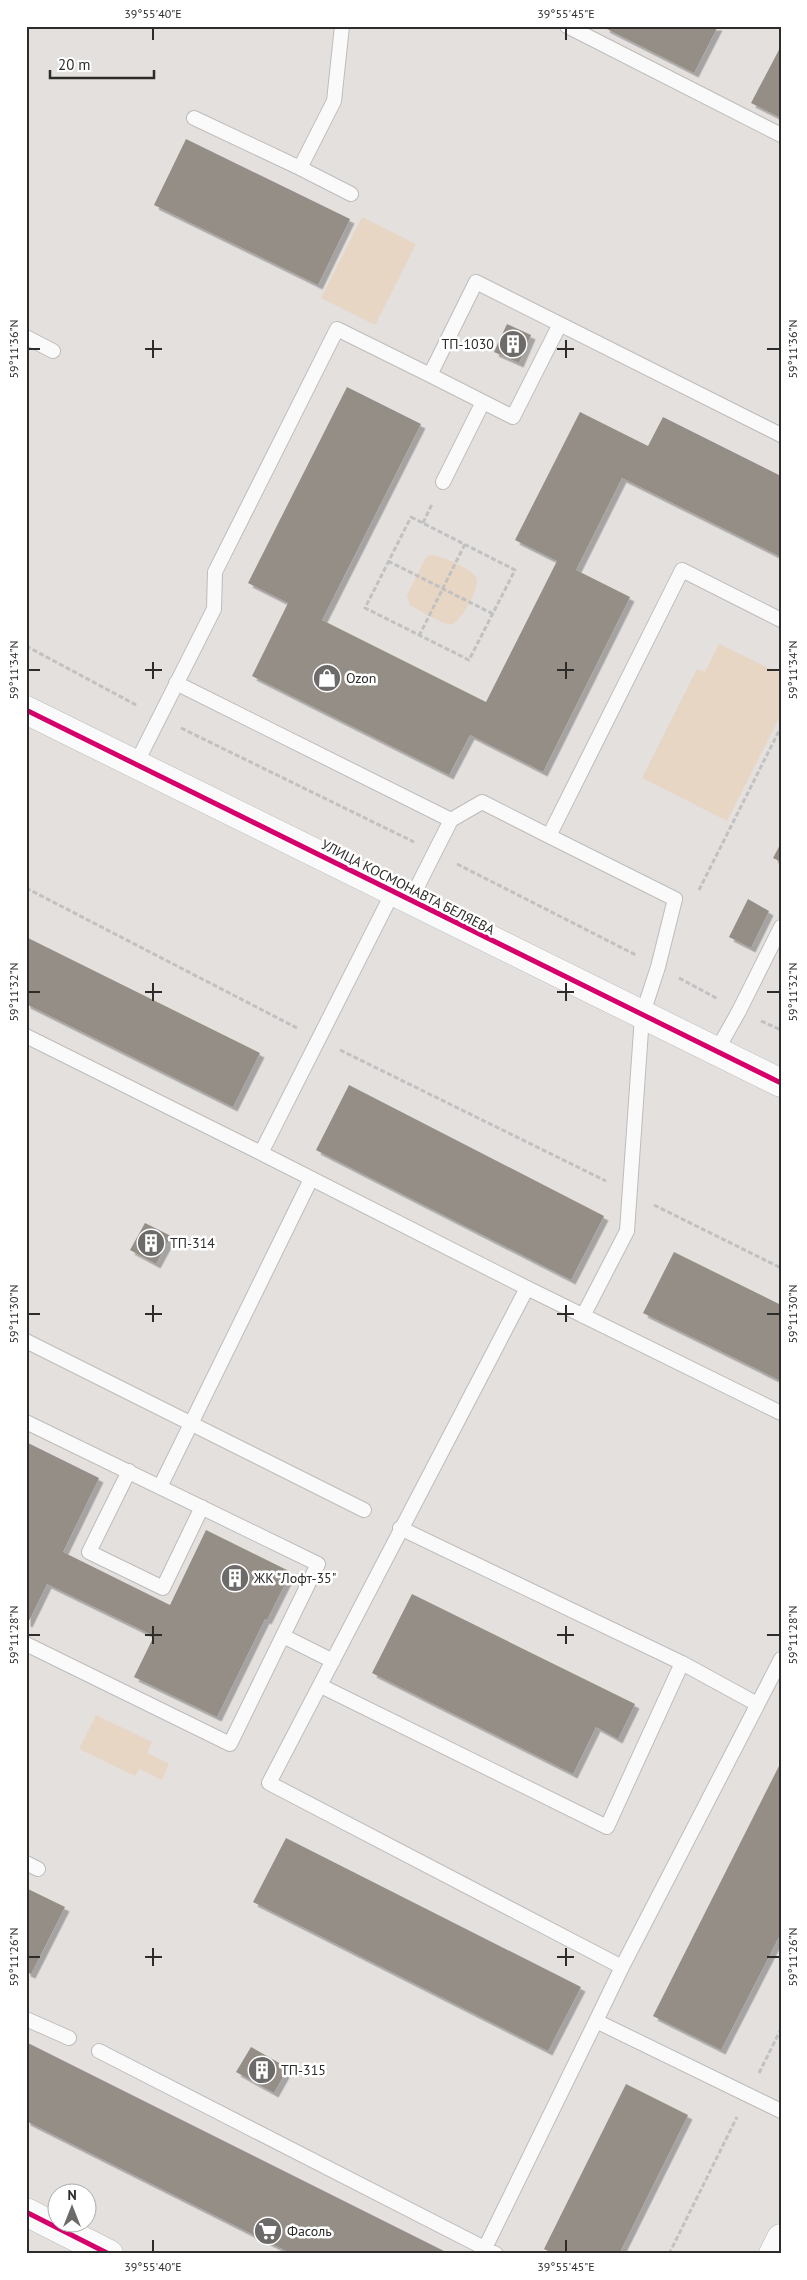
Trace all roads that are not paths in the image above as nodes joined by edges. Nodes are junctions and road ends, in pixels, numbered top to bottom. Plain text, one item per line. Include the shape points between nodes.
1 (342, 26) edge
2 (566, 26) edge
3 (194, 118) dead end
4 (781, 135) edge
5 (300, 168) junction
6 (351, 194) dead end
7 (560, 324) junction
8 (26, 337) edge
9 (53, 351) dead end
10 (430, 375) junction
11 (483, 402) junction
12 (781, 435) edge
13 (443, 482) dead end
14 (781, 620) edge
15 (176, 683) junction
16 (26, 710) edge
17 (136, 764) junction
18 (451, 820) junction
19 (549, 836) junction
20 (401, 897) junction
21 (781, 928) edge
22 (642, 1016) junction
23 (26, 1036) edge
24 (716, 1052) junction
25 (781, 1083) edge
26 (261, 1153) junction
27 (311, 1178) junction
28 (527, 1288) junction
29 (583, 1316) junction
30 (26, 1341) edge
31 (781, 1413) edge
32 (26, 1422) edge
33 (191, 1423) junction
34 (129, 1471) junction
35 (160, 1487) junction
36 (202, 1507) junction
37 (364, 1510) dead end
38 (400, 1528) junction
39 (283, 1636) junction
40 (26, 1644) edge
41 (781, 1659) edge
42 (333, 1661) junction
43 (682, 1663) junction
44 (320, 1686) junction
45 (757, 1704) junction
46 (622, 1967) junction
47 (26, 2019) edge
48 (596, 2021) junction
49 (69, 2038) dead end
50 (99, 2051) dead end
51 (781, 2111) edge
52 (26, 2212) edge
53 (781, 2238) edge
54 (491, 2251) edge
55 (109, 2254) edge
56 (773, 2254) edge

1 - 5 lane via 334,101
2 - 4 lane
3 - 5 lane
5 - 6 lane
7 - 10 lane via 476,282
7 - 11 lane via 513,417
7 - 12 lane
8 - 9 lane
10 - 11 lane
10 - 15 lane via 337,329 214,572 214,609
11 - 13 lane
14 - 19 lane via 682,570
15 - 17 lane
15 - 18 lane
16 - 17 street, УЛИЦА КОСМОНАВТА БЕЛЯЕВА
17 - 20 street, УЛИЦА КОСМОНАВТА БЕЛЯЕВА
18 - 19 lane via 482,802
18 - 20 lane via 435,852
19 - 22 lane via 675,899
20 - 22 street, УЛИЦА КОСМОНАВТА БЕЛЯЕВА
20 - 26 lane via 319,1039
21 - 24 lane
22 - 24 street, УЛИЦА КОСМОНАВТА БЕЛЯЕВА
22 - 29 lane via 627,1231
23 - 26 lane
24 - 25 street, УЛИЦА КОСМОНАВТА БЕЛЯЕВА
26 - 27 lane
27 - 28 lane
27 - 33 lane
28 - 29 lane
28 - 38 lane
29 - 31 lane
30 - 33 lane
32 - 34 lane
33 - 35 lane
33 - 37 lane
34 - 35 lane
34 - 36 lane via 89,1552 162,1588
35 - 36 lane
36 - 39 lane via 318,1564
38 - 42 lane
38 - 43 lane
39 - 40 lane via 230,1744
39 - 42 lane
41 - 45 lane
42 - 44 lane
43 - 44 lane via 607,1827
43 - 45 lane
44 - 46 lane via 268,1783
45 - 46 lane
46 - 48 lane
47 - 49 lane
48 - 51 lane
48 - 54 lane
50 - 54 lane
52 - 55 street
53 - 56 street

